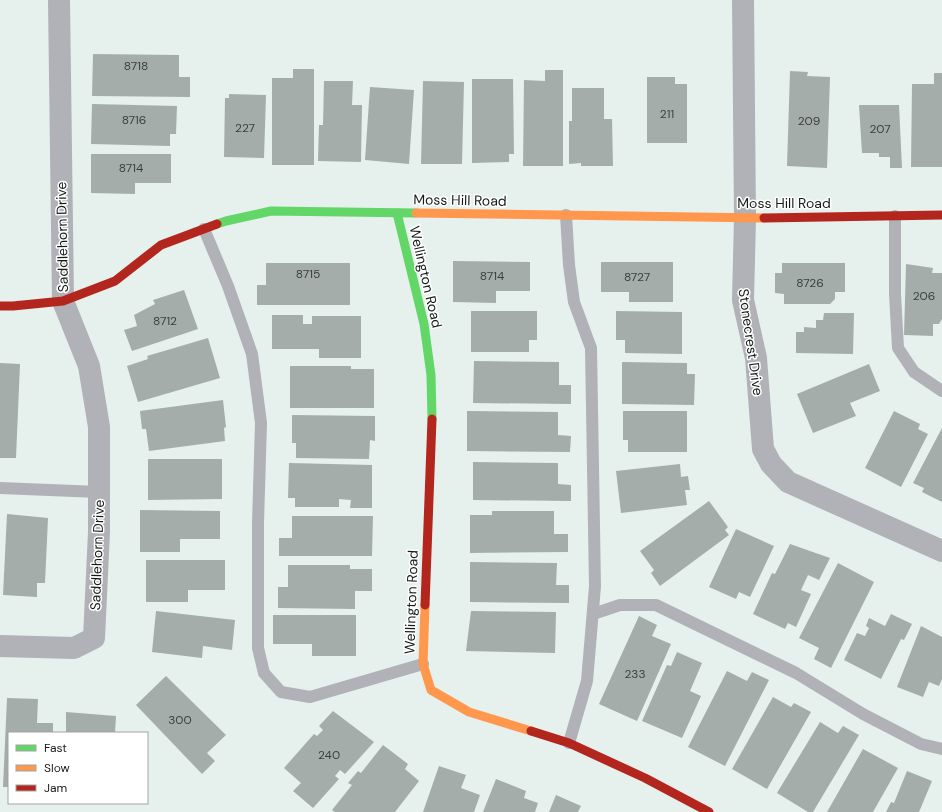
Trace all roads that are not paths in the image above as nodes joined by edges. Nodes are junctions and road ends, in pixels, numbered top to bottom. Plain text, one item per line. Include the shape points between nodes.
1 (59, 0) edge
2 (744, 0) edge
3 (397, 213) junction
4 (566, 215) junction
5 (942, 215) edge
6 (894, 216) junction
7 (745, 218) junction
8 (204, 229) junction
9 (63, 301) junction
10 (0, 306) edge
11 (942, 391) edge
12 (0, 488) edge
13 (99, 492) junction
14 (942, 551) edge
15 (593, 614) junction
16 (0, 646) edge
17 (423, 664) junction
18 (569, 743) junction
19 (942, 749) edge
20 (709, 812) edge

1 - 9 street, Saddlehorn Drive
2 - 7 street, Stonecrest Drive
3 - 4 street, Moss Hill Road
3 - 8 street, Moss Hill Road via 271,212 226,220
3 - 17 street, Wellington Road via 424,324 431,375 432,428
4 - 7 street, Moss Hill Road
4 - 15 lane via 574,302 591,348 595,586
5 - 6 street, Moss Hill Road
6 - 7 street, Moss Hill Road
6 - 11 lane via 894,294 898,348 914,372
7 - 14 street, Stonecrest Drive via 743,300 756,358 763,449 771,464 788,482
8 - 9 street, Moss Hill Road via 161,245 115,281
8 - 17 lane via 252,354 261,423 258,648 264,672 281,692 310,697
9 - 10 street, Moss Hill Road
9 - 13 street, Saddlehorn Drive via 89,366 99,427
12 - 13 lane
13 - 16 street, Saddlehorn Drive via 94,638 74,648
15 - 18 lane via 587,681
15 - 19 lane via 620,605 656,605 796,674 863,714 921,744
17 - 18 street, Wellington Road via 431,690 469,712
18 - 20 street, Wellington Road via 645,778

